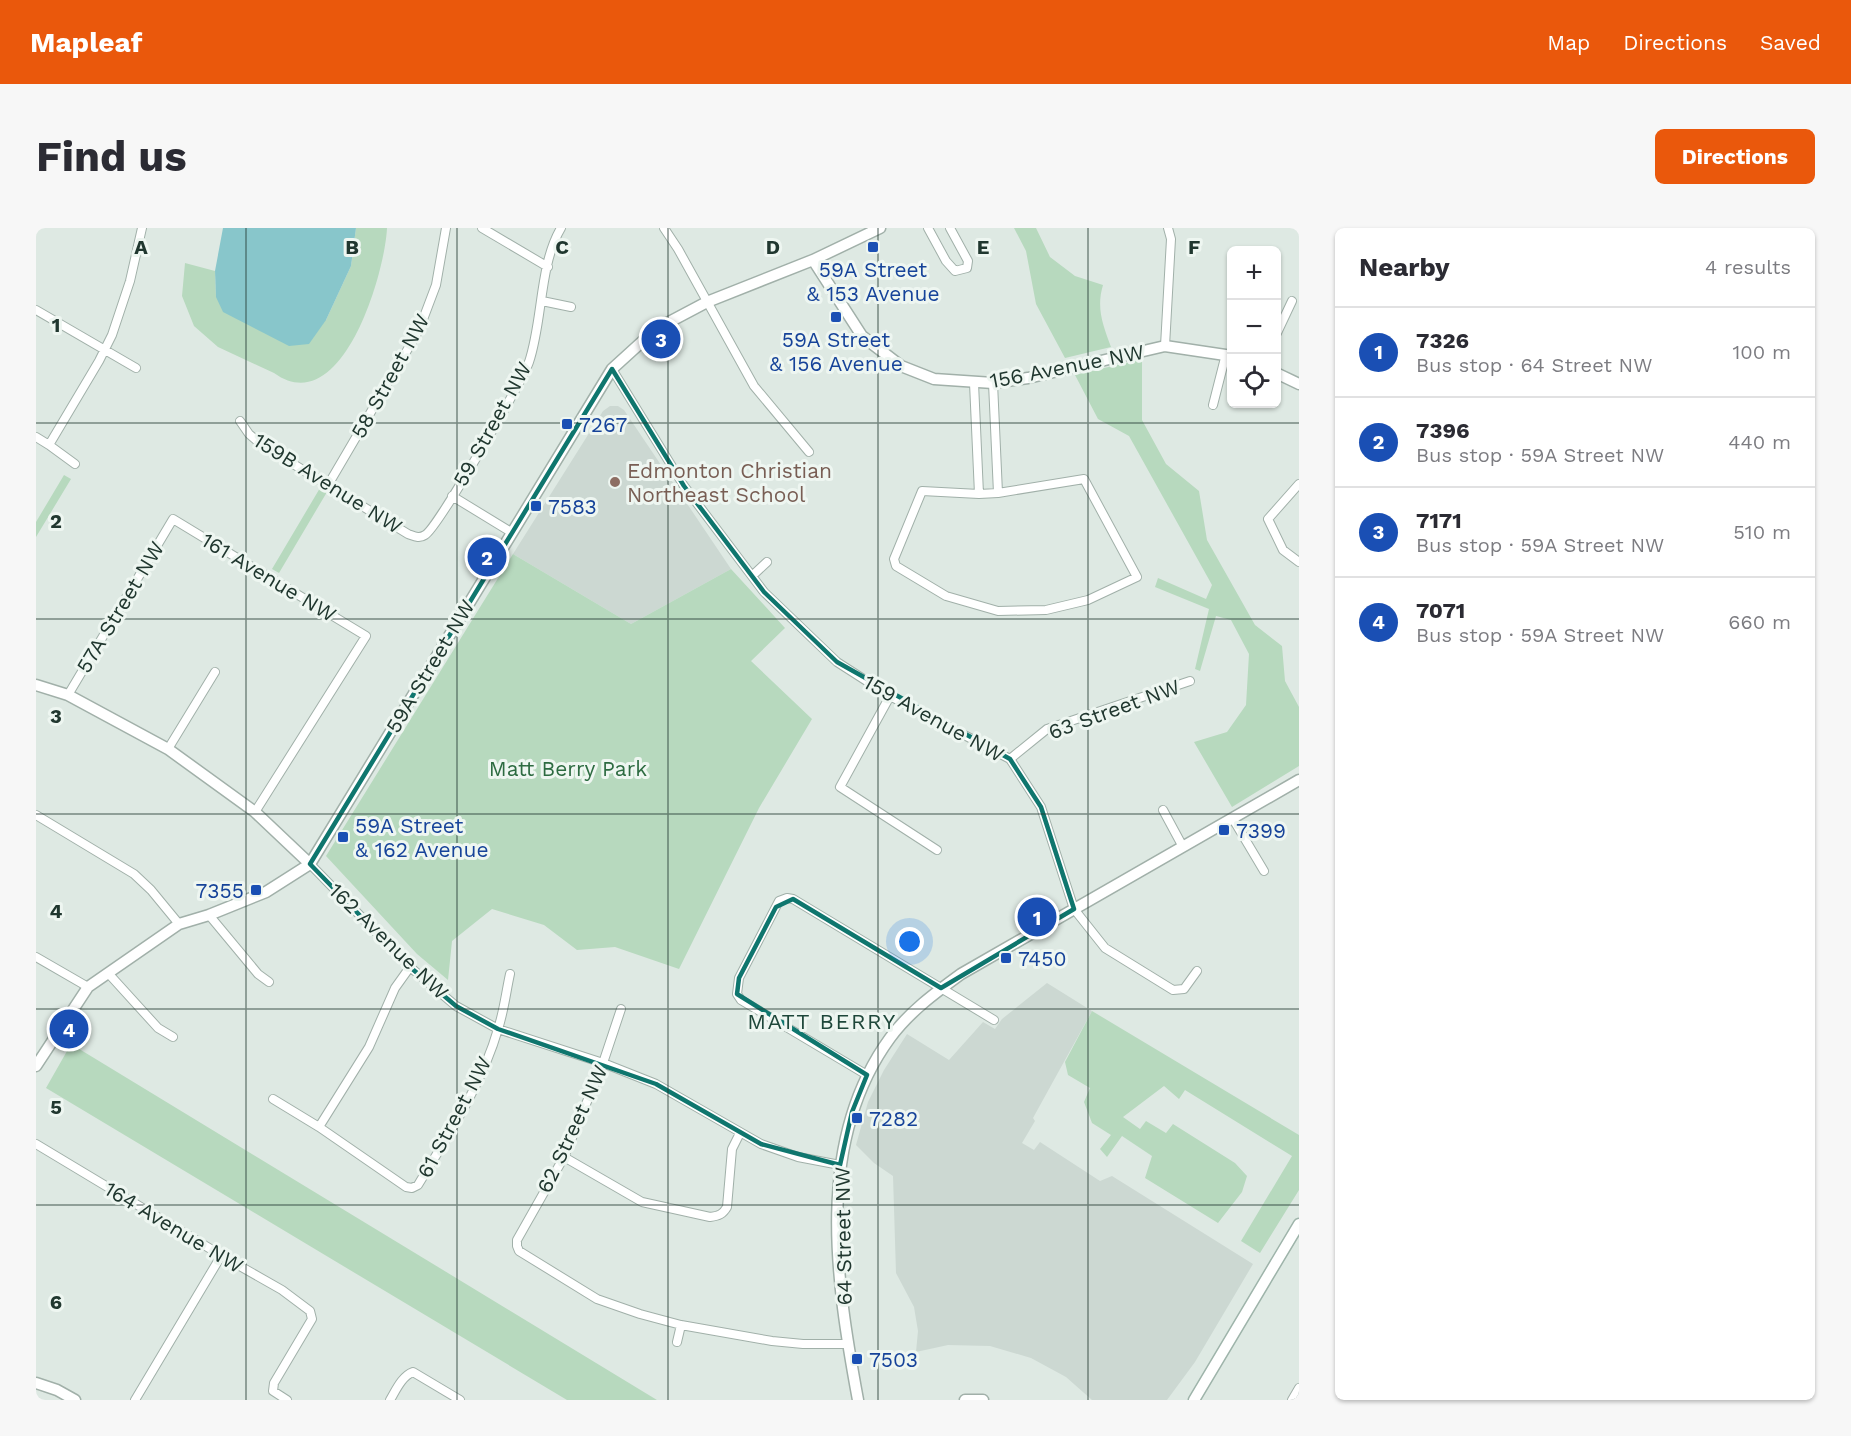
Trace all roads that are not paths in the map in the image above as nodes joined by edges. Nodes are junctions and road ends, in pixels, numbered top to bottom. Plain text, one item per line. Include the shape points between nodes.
1 (142, 228) edge
2 (446, 228) edge
3 (482, 228) edge
4 (561, 228) edge
5 (664, 228) edge
6 (880, 228) edge
7 (928, 228) edge
8 (950, 228) edge
9 (1168, 228) edge
10 (813, 260) junction
11 (548, 267) junction
12 (542, 301) junction
13 (1292, 301) dead end
14 (707, 302) junction
15 (571, 307) dead end
16 (36, 310) edge
17 (1281, 324) edge
18 (1165, 346) junction
19 (105, 350) junction
20 (1227, 355) edge
21 (1227, 362) edge
22 (136, 368) dead end
23 (612, 369) junction
24 (1281, 375) edge
25 (974, 383) junction
26 (993, 383) junction
27 (1299, 384) edge
28 (1214, 405) dead end
29 (240, 421) dead end
30 (36, 437) edge
31 (49, 445) junction
32 (809, 452) dead end
33 (75, 464) dead end
34 (328, 484) junction
35 (1299, 484) edge
36 (998, 493) junction
37 (979, 494) junction
38 (452, 496) junction
39 (172, 519) joint
40 (511, 532) junction
41 (422, 537) joint
42 (768, 562) dead end
43 (1299, 562) edge
44 (752, 576) junction
45 (214, 672) dead end
46 (1190, 681) dead end
47 (36, 685) edge
48 (68, 695) junction
49 (890, 696) junction
50 (168, 748) junction
51 (1010, 759) junction
52 (1297, 785) edge
53 (1163, 810) dead end
54 (255, 812) junction
55 (36, 815) edge
56 (1233, 819) junction
57 (1184, 847) junction
58 (937, 850) dead end
59 (310, 864) junction
60 (1264, 871) dead end
61 (1074, 909) junction
62 (209, 915) junction
63 (179, 924) junction
64 (36, 957) edge
65 (410, 967) junction
66 (1197, 971) dead end
67 (108, 973) junction
68 (510, 974) dead end
69 (269, 982) dead end
70 (88, 987) junction
71 (941, 988) junction
72 (621, 1009) dead end
73 (994, 1020) dead end
74 (498, 1029) junction
75 (173, 1037) dead end
76 (603, 1063) junction
77 (36, 1066) edge
78 (867, 1076) junction
79 (273, 1099) dead end
80 (319, 1127) junction
81 (740, 1133) junction
82 (36, 1144) edge
83 (564, 1157) junction
84 (840, 1166) junction
85 (1299, 1224) edge
86 (221, 1256) junction
87 (681, 1325) junction
88 (677, 1342) dead end
89 (847, 1344) junction
90 (36, 1383) edge
91 (1299, 1388) edge
92 (75, 1400) edge
93 (135, 1400) edge
94 (287, 1400) edge
95 (390, 1400) edge
96 (459, 1400) edge
97 (858, 1400) edge
98 (965, 1400) edge
99 (983, 1400) edge
100 (1194, 1400) edge
101 (1292, 1400) edge

1 - 19 street via 124,300
2 - 34 street, 58 Street NW via 436,285 420,330
3 - 11 street
4 - 11 street, 59 Street NW
5 - 14 street
6 - 10 street, 59A Street NW
7 - 8 street via 955,271 967,268 968,261
9 - 18 street via 1171,239
10 - 14 street, 59A Street NW
10 - 25 street, 156 Avenue NW via 862,336 901,366 934,379
11 - 12 street, 59 Street NW
12 - 15 street
12 - 38 street, 59 Street NW via 525,371
13 - 17 street
14 - 23 street, 59A Street NW via 656,329
14 - 32 street via 754,386
16 - 19 street
18 - 20 street, 156 Avenue NW
18 - 26 street, 156 Avenue NW
19 - 22 street
19 - 31 street
21 - 28 street
23 - 40 street, 59A Street NW
23 - 44 street, 159 Avenue NW via 684,486
24 - 27 street
25 - 26 street, 156 Avenue NW
25 - 37 street
26 - 36 street
29 - 34 street, 159B Avenue NW via 262,446
30 - 31 street
31 - 33 street
34 - 41 street, 159B Avenue NW via 408,534
35 - 43 street via 1268,519 1283,550
36 - 37 street
36 - 37 street via 1084,479 1137,577 1088,600 1046,610 998,611 946,596 896,566 894,559 922,491
38 - 40 street
38 - 41 street, 59 Street NW via 431,530
39 - 48 street, 57A Street NW
39 - 54 street, 161 Avenue NW via 366,636
40 - 59 street, 59A Street NW
42 - 44 street
44 - 49 street, 159 Avenue NW via 837,662
45 - 50 street
46 - 51 street, 63 Street NW via 1047,729
47 - 48 street, 162 Avenue NW
48 - 50 street, 162 Avenue NW
49 - 51 street, 159 Avenue NW
49 - 58 street via 840,787
50 - 54 street, 162 Avenue NW
51 - 61 street, 159 Avenue NW via 1041,807
52 - 56 street, 64 Street NW
53 - 57 street
54 - 59 street, 162 Avenue NW
55 - 63 street via 134,874
56 - 57 street, 64 Street NW
56 - 60 street
57 - 61 street, 64 Street NW
59 - 62 street, 59A Street NW via 266,892
59 - 65 street, 162 Avenue NW
61 - 66 street, 159 Avenue NW via 1105,948 1173,990 1184,989
61 - 71 street, 64 Street NW
62 - 63 street, 59A Street NW
62 - 69 street
63 - 67 street, 59A Street NW
64 - 70 street
65 - 74 street, 162 Avenue NW via 456,1006
65 - 80 street via 395,988 369,1047
67 - 70 street, 59A Street NW
67 - 75 street via 158,1028
68 - 74 street, 61 Street NW
70 - 77 street, 59A Street NW
71 - 73 street
71 - 78 street, 64 Street NW via 897,1029
71 - 78 street via 793,899 779,901 739,978 737,994
72 - 76 street, 62 Street NW
74 - 76 street, 162 Avenue NW
74 - 80 street, 61 Street NW via 479,1078 418,1185 406,1186
76 - 81 street, 162 Avenue NW via 656,1084
76 - 83 street, 62 Street NW
78 - 84 street, 64 Street NW via 852,1112
79 - 80 street
81 - 83 street via 732,1149 729,1200 723,1213 710,1217 642,1202
81 - 84 street, 162 Avenue NW via 778,1151
82 - 86 street, 164 Avenue NW
83 - 87 street, 62 Street NW via 516,1246 524,1255 597,1299
84 - 89 street, 64 Street NW via 839,1266
85 - 100 street
86 - 93 street
86 - 94 street, 164 Avenue NW via 282,1290 310,1311 312,1319 274,1383 273,1391
87 - 88 street
87 - 89 street via 772,1341
89 - 97 street, 64 Street NW
90 - 92 street
91 - 101 street
95 - 96 street via 408,1373 413,1372
98 - 99 street

